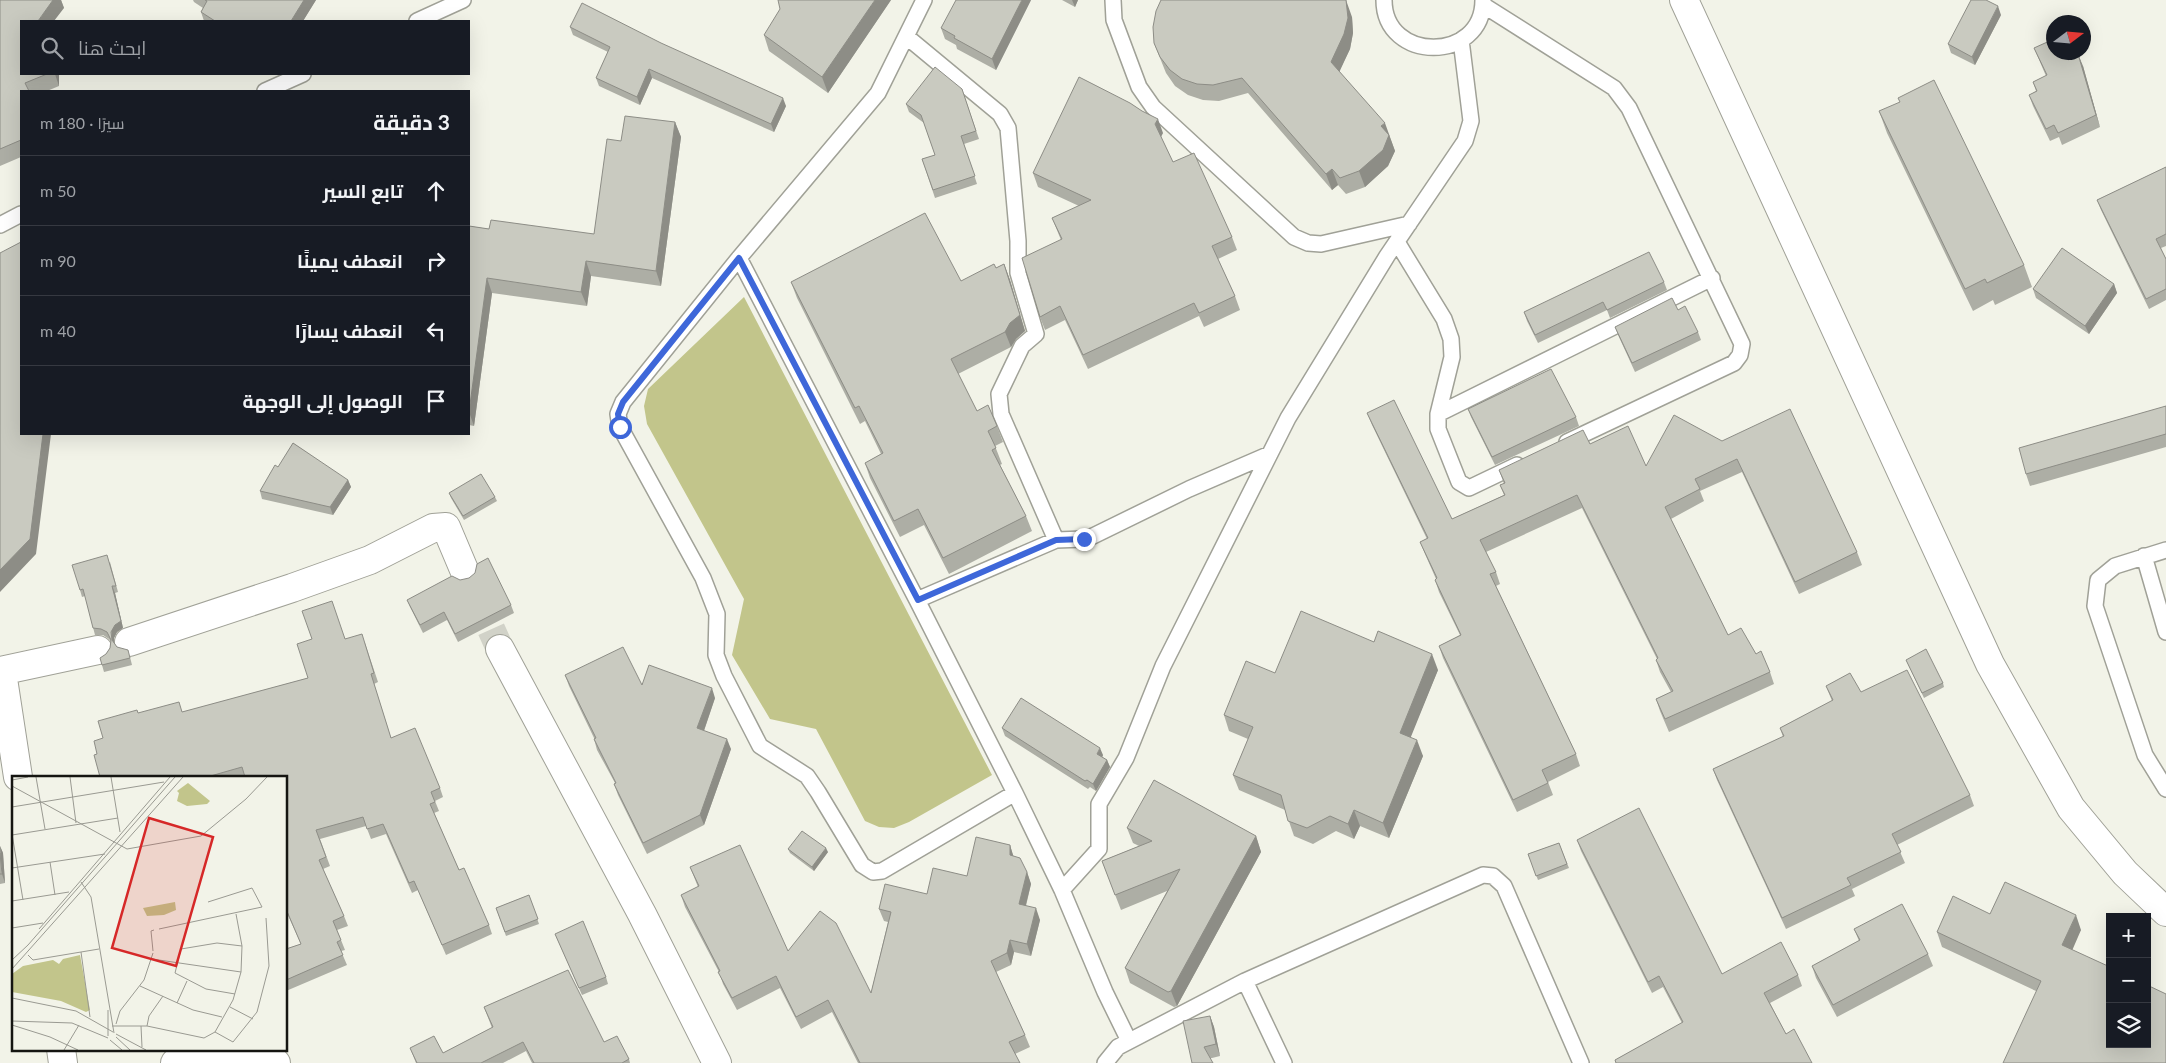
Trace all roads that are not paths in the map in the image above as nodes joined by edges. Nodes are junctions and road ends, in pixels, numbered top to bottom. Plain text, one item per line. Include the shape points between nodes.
1 (462, 0) edge
2 (924, 0) edge
3 (1114, 0) edge
4 (1384, 0) edge
5 (1684, 0) edge
6 (1482, 2) edge
7 (418, 20) edge
8 (907, 37) junction
9 (1460, 40) junction
10 (301, 75) edge
11 (267, 90) edge
12 (20, 215) edge
13 (1409, 224) junction
14 (0, 225) edge
15 (1397, 242) junction
16 (739, 258) junction
17 (1712, 278) junction
18 (1438, 414) junction
19 (1557, 446) edge
20 (1270, 454) junction
21 (1531, 459) edge
22 (1056, 540) junction
23 (2166, 550) edge
24 (2144, 556) junction
25 (465, 572) tunnel mouth
26 (918, 600) junction
27 (2166, 632) edge
28 (129, 642) dead end
29 (500, 649) tunnel mouth
30 (98, 650) dead end
31 (1, 672) edge
32 (18, 776) edge
33 (2166, 789) edge
34 (1015, 793) junction
35 (1062, 890) junction
36 (2166, 912) edge
37 (1245, 980) junction
38 (1129, 1041) junction
39 (61, 1050) edge
40 (63, 1063) edge
41 (175, 1063) edge
42 (276, 1063) edge
43 (717, 1063) edge
44 (1105, 1063) edge
45 (1284, 1063) edge
46 (1581, 1063) edge

1 - 7 lane
2 - 8 lane
3 - 13 lane via 1114,20 1120,37 1139,87 1153,107 1294,236 1321,244
4 - 9 lane via 1388,20 1407,41 1420,47 1434,48
5 - 36 street via 1990,664 2071,808 2125,873
6 - 9 lane via 1479,19
6 - 17 lane via 1614,88 1629,108
8 - 16 lane via 878,93
8 - 22 lane via 1000,114 1008,128 1018,273 1036,334 1022,346 999,394 999,404
9 - 13 lane via 1471,121 1465,141
10 - 11 lane
12 - 14 lane
13 - 15 lane
15 - 18 lane via 1444,319 1451,339 1452,357
15 - 20 lane via 1288,418
16 - 26 lane
16 - 34 lane via 623,402 618,414 620,427 702,578 717,614 716,655 760,746 807,776 862,866 873,872 882,871
17 - 18 lane
17 - 19 lane via 1742,344 1734,363
18 - 21 lane via 1438,429 1459,482 1469,488
20 - 22 lane via 1093,536
20 - 35 lane via 1163,666 1126,758 1099,804 1099,849
22 - 26 lane
23 - 24 lane
24 - 27 lane
24 - 33 lane via 2115,566 2098,580 2095,606 2145,755
25 - 28 street via 446,527 433,528 370,560
26 - 34 lane
29 - 43 street via 642,914
30 - 31 street
31 - 32 street
34 - 35 lane
35 - 38 lane
37 - 38 lane
37 - 45 lane
37 - 46 lane via 1483,875 1493,876 1504,886
38 - 44 lane via 1114,1050
39 - 40 street
41 - 42 street via 230,1052 268,1053

